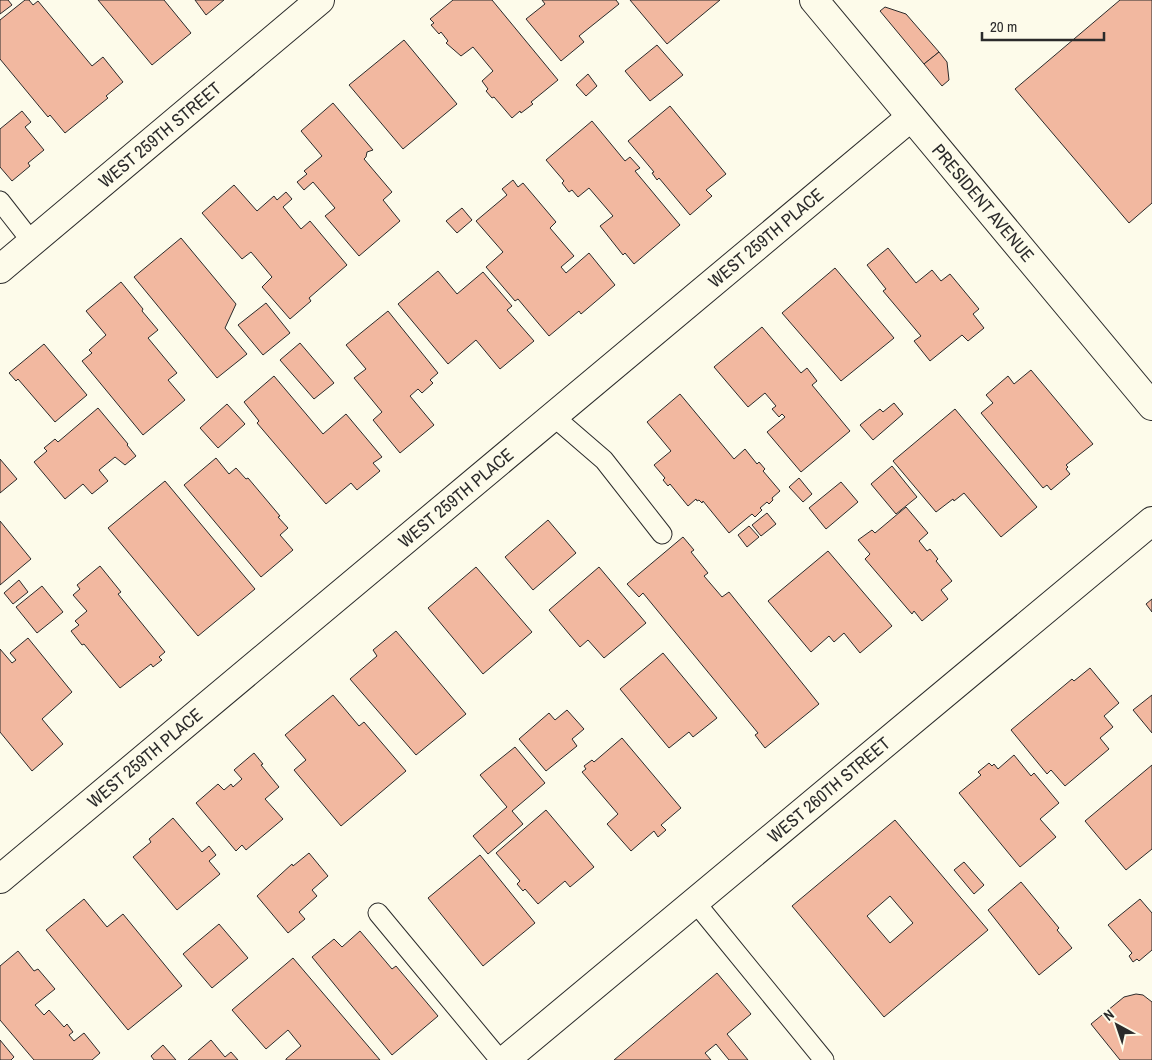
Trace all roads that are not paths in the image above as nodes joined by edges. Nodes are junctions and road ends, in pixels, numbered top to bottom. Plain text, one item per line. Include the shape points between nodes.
1 (320, 0) edge
2 (814, 0) edge
3 (911, 117) junction
4 (0, 201) edge
5 (32, 242) junction
6 (0, 269) edge
7 (1152, 406) edge
8 (553, 416) junction
9 (1152, 520) edge
10 (662, 534) dead end
11 (0, 879) edge
12 (695, 902) junction
13 (378, 913) dead end
14 (500, 1060) edge
15 (505, 1060) edge
16 (824, 1060) edge

1 - 5 street, WEST 259TH STREET
2 - 3 street, PRESIDENT AVENUE
3 - 7 street, PRESIDENT AVENUE
3 - 8 street, WEST 259TH PLACE
4 - 5 lane
5 - 6 street, WEST 259TH STREET
8 - 10 lane via 604,460
8 - 11 street, WEST 259TH PLACE
9 - 12 street, WEST 260TH STREET
12 - 15 street, WEST 260TH STREET
12 - 16 lane
13 - 14 lane

